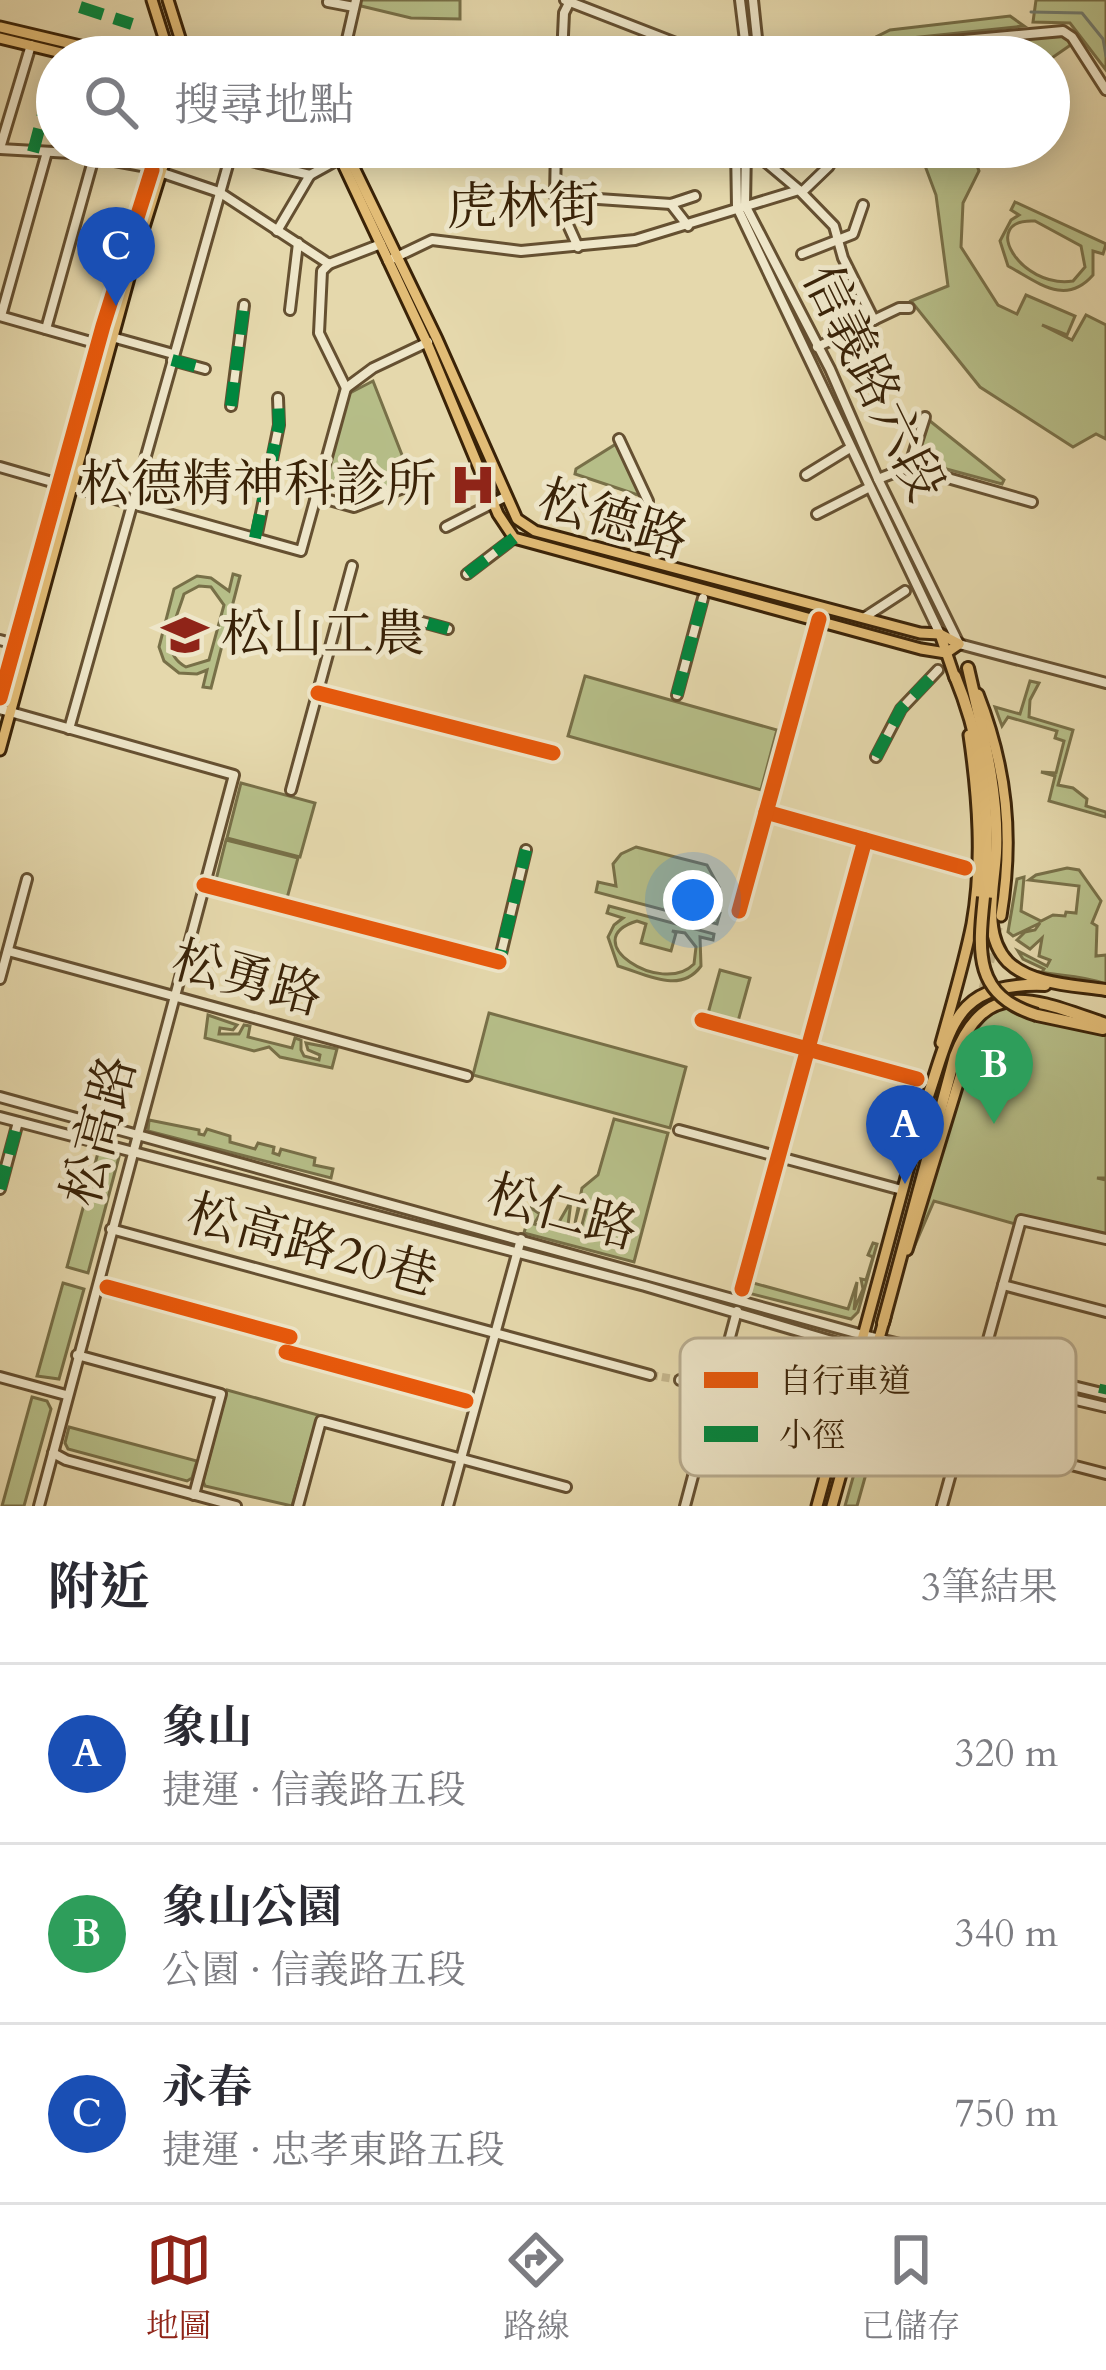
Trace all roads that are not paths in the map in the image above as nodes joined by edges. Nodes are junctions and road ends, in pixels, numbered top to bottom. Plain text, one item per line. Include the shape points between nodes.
1 (152, 0) edge
2 (168, 0) edge
3 (740, 0) edge
4 (753, 0) edge
5 (568, 1) edge
6 (328, 2) edge
7 (355, 4) edge
8 (0, 27) edge
9 (38, 36) edge
10 (163, 36) edge
11 (179, 36) edge
12 (348, 36) edge
13 (563, 36) edge
14 (658, 36) edge
15 (744, 36) edge
16 (757, 36) edge
17 (1008, 36) edge
18 (1069, 36) edge
19 (1070, 36) edge
20 (0, 38) edge
21 (31, 45) junction
22 (36, 46) edge
23 (1106, 90) edge
24 (0, 148) edge
25 (36, 150) edge
26 (42, 168) edge
27 (91, 168) edge
28 (144, 168) edge
29 (157, 168) edge
30 (158, 168) edge
31 (227, 168) edge
32 (287, 168) edge
33 (323, 168) edge
34 (344, 168) edge
35 (349, 168) edge
36 (556, 168) edge
37 (738, 168) edge
38 (745, 168) edge
39 (772, 168) edge
40 (828, 168) edge
41 (157, 171) junction
42 (310, 175) junction
43 (800, 191) junction
44 (219, 192) junction
45 (555, 196) junction
46 (695, 196) dead end
47 (671, 204) junction
48 (863, 205) dead end
49 (741, 206) junction
50 (688, 226) junction
51 (277, 231) junction
52 (837, 240) junction
53 (383, 242) junction
54 (298, 243) junction
55 (578, 247) junction
56 (802, 254) dead end
57 (392, 260) junction
58 (328, 264) junction
59 (244, 304) dead end
60 (909, 308) dead end
61 (290, 310) dead end
62 (1, 316) edge
63 (874, 320) junction
64 (46, 329) junction
65 (112, 338) junction
66 (432, 341) junction
67 (98, 344) junction
68 (818, 346) junction
69 (806, 351) junction
70 (172, 357) junction
71 (205, 370) dead end
72 (346, 388) junction
73 (278, 398) dead end
74 (230, 406) dead end
75 (925, 417) dead end
76 (619, 439) dead end
77 (850, 448) junction
78 (0, 467) edge
79 (909, 467) junction
80 (806, 475) dead end
81 (878, 478) junction
82 (424, 479) dead end
83 (59, 484) junction
84 (72, 487) junction
85 (868, 488) junction
86 (315, 496) junction
87 (505, 497) junction
88 (648, 501) dead end
89 (1032, 502) dead end
90 (132, 503) junction
91 (494, 503) junction
92 (817, 514) dead end
93 (446, 527) dead end
94 (256, 538) junction
95 (514, 538) junction
96 (352, 566) dead end
97 (466, 574) dead end
98 (905, 591) dead end
99 (703, 598) dead end
100 (393, 614) dead end
101 (865, 617) junction
102 (448, 629) dead end
103 (940, 634) junction
104 (0, 640) edge
105 (15, 644) junction
106 (959, 644) junction
107 (946, 653) junction
108 (968, 668) junction
109 (938, 670) dead end
110 (955, 676) junction
111 (1106, 683) edge
112 (318, 693) junction
113 (677, 695) dead end
114 (0, 698) edge
115 (5, 711) edge
116 (69, 729) junction
117 (0, 750) edge
118 (553, 753) dead end
119 (876, 757) dead end
120 (291, 790) dead end
121 (766, 812) dead end
122 (865, 840) junction
123 (526, 850) dead end
124 (964, 868) dead end
125 (27, 879) dead end
126 (204, 884) junction
127 (1001, 916) tunnel mouth
128 (8, 951) junction
129 (0, 979) edge
130 (1083, 987) junction
131 (1106, 990) edge
132 (174, 996) junction
133 (1084, 1017) junction
134 (702, 1020) dead end
135 (1106, 1027) edge
136 (808, 1049) junction
137 (967, 1054) tunnel mouth
138 (467, 1076) dead end
139 (917, 1079) dead end
140 (0, 1097) edge
141 (926, 1102) junction
142 (0, 1117) edge
143 (18, 1122) junction
144 (679, 1130) dead end
145 (136, 1134) junction
146 (132, 1152) junction
147 (779, 1156) junction
148 (0, 1189) edge
149 (902, 1190) junction
150 (111, 1229) junction
151 (520, 1239) junction
152 (1106, 1239) edge
153 (517, 1253) junction
154 (1003, 1285) junction
155 (742, 1289) dead end
156 (737, 1311) junction
157 (1106, 1312) edge
158 (883, 1323) junction
159 (495, 1333) junction
160 (863, 1335) junction
161 (730, 1338) edge
162 (826, 1338) edge
163 (862, 1338) edge
164 (875, 1338) edge
165 (879, 1338) edge
166 (988, 1338) edge
167 (77, 1355) junction
168 (650, 1375) tunnel mouth
169 (0, 1377) edge
170 (66, 1395) junction
171 (1076, 1400) edge
172 (1106, 1407) edge
173 (53, 1453) junction
174 (461, 1459) junction
175 (1076, 1466) edge
176 (1106, 1474) edge
177 (693, 1476) edge
178 (825, 1476) edge
179 (841, 1476) edge
180 (951, 1476) edge
181 (566, 1487) dead end
182 (194, 1495) junction
183 (39, 1506) edge
184 (236, 1506) edge
185 (298, 1506) edge
186 (448, 1506) edge
187 (685, 1506) edge
188 (817, 1506) edge
189 (832, 1506) edge
190 (942, 1506) edge

1 - 10 main road
2 - 11 main road
3 - 15 street
4 - 16 street
5 - 13 street
5 - 14 street
6 - 7 street
7 - 12 street
8 - 9 main road
17 - 18 street
19 - 23 street
20 - 21 main road
21 - 22 main road
21 - 24 street
24 - 25 street
26 - 62 street
27 - 64 street
28 - 41 street
29 - 41 main road
30 - 41 main road
31 - 44 street
32 - 42 street
33 - 42 street
34 - 53 main road, 松德路
35 - 53 main road, 松德路
36 - 45 street
37 - 49 street, 信義路六段
38 - 49 street, 信義路六段
39 - 43 street
40 - 43 street
41 - 44 street
41 - 65 main road
41 - 67 main road
42 - 51 street
43 - 49 street, 虎林街
43 - 52 street via 834,226
44 - 51 street
44 - 70 street
45 - 47 street
45 - 55 street
46 - 47 street
47 - 50 street
48 - 52 street via 853,234
49 - 50 street, 虎林街
49 - 68 street, 信義路六段
49 - 69 street, 信義路六段
50 - 55 street, 虎林街
51 - 54 street
52 - 56 street
52 - 63 street
53 - 57 main road, 松德路
53 - 58 street, 虎林街
54 - 58 street
54 - 61 street
55 - 57 street, 虎林街 via 521,251 432,240
57 - 66 main road, 松德路
58 - 72 street via 319,333
59 - 74 street
60 - 63 street
62 - 64 street
63 - 68 street
64 - 67 street
65 - 67 street
65 - 70 street
65 - 84 main road
66 - 72 street
66 - 87 main road, 松德路
66 - 91 main road, 松德路
67 - 83 main road
68 - 69 street
68 - 81 street, 信義路六段
69 - 77 street, 信義路六段
70 - 71 street
70 - 90 street
72 - 86 street
73 - 94 street
75 - 79 street
76 - 88 street
77 - 80 street
77 - 85 street, 信義路六段
78 - 83 street
79 - 81 street
79 - 89 street
81 - 106 street, 信義路六段
82 - 86 street via 354,507
83 - 84 main road
83 - 105 main road
84 - 90 street
84 - 115 main road
85 - 92 street
85 - 103 street, 信義路六段
86 - 94 street via 301,551
87 - 91 street
87 - 101 main road, 松德路 via 535,531
90 - 94 street
90 - 116 street
91 - 93 street
91 - 95 main road, 松德路
95 - 97 street
95 - 107 main road, 松德路
96 - 112 street
98 - 101 street
99 - 113 street
100 - 102 street
101 - 103 main road, 松德路
103 - 106 main road, 松德路
103 - 107 main road
104 - 105 street
105 - 114 main road
106 - 107 main road
106 - 108 main road
106 - 111 street, 松德路
107 - 110 main road
108 - 127 main road via 1007,790
108 - 130 highway via 994,783 994,937 1018,970
109 - 119 street via 901,709
110 - 135 highway, bridge via 986,784 986,974 1003,999 1037,1015
110 - 141 main road via 970,737 979,840 973,920
112 - 118 street
112 - 120 street
115 - 116 street
115 - 117 main road
116 - 126 street, 松高路 via 234,776
121 - 122 street
122 - 124 street
122 - 136 street
123 - 126 street via 499,962
125 - 128 street
126 - 132 street, 松高路
128 - 129 street
128 - 132 street, 松勇路
130 - 131 highway
130 - 133 highway
130 - 141 highway via 1007,985 971,1000
132 - 138 street, 松勇路
132 - 145 street, 松高路
133 - 135 highway
133 - 158 highway via 1011,999 981,1011 964,1032
134 - 136 street
136 - 139 street
136 - 147 street
137 - 158 main road
140 - 145 street, 松仁路
141 - 149 main road
142 - 143 street, 松仁路
143 - 146 street, 松仁路
143 - 148 street
144 - 147 street
145 - 146 street, 松高路
145 - 151 street, 松仁路
146 - 150 street, 松高路
146 - 153 street, 松仁路
147 - 149 street
147 - 155 street
149 - 160 main road
150 - 159 street, 松高路20巷
150 - 167 street, 松高路
151 - 153 street
151 - 160 street, 松仁路
152 - 154 street via 1021,1220
153 - 156 street, 松仁路
153 - 159 street
154 - 157 street
154 - 166 street
156 - 161 street
156 - 162 street, 松仁路
158 - 165 main road
159 - 168 street, 松高路20巷
159 - 174 street
160 - 163 main road
160 - 164 street, 松仁路
167 - 170 street, 松高路
167 - 182 street via 221,1394
169 - 170 street
170 - 173 street, 松高路
171 - 172 street, 松仁路
173 - 182 street
173 - 183 street, 松高路
174 - 181 street
174 - 185 street via 321,1421
174 - 186 street
175 - 176 street
177 - 187 street
178 - 188 main road
179 - 189 main road
180 - 190 street
182 - 184 street

